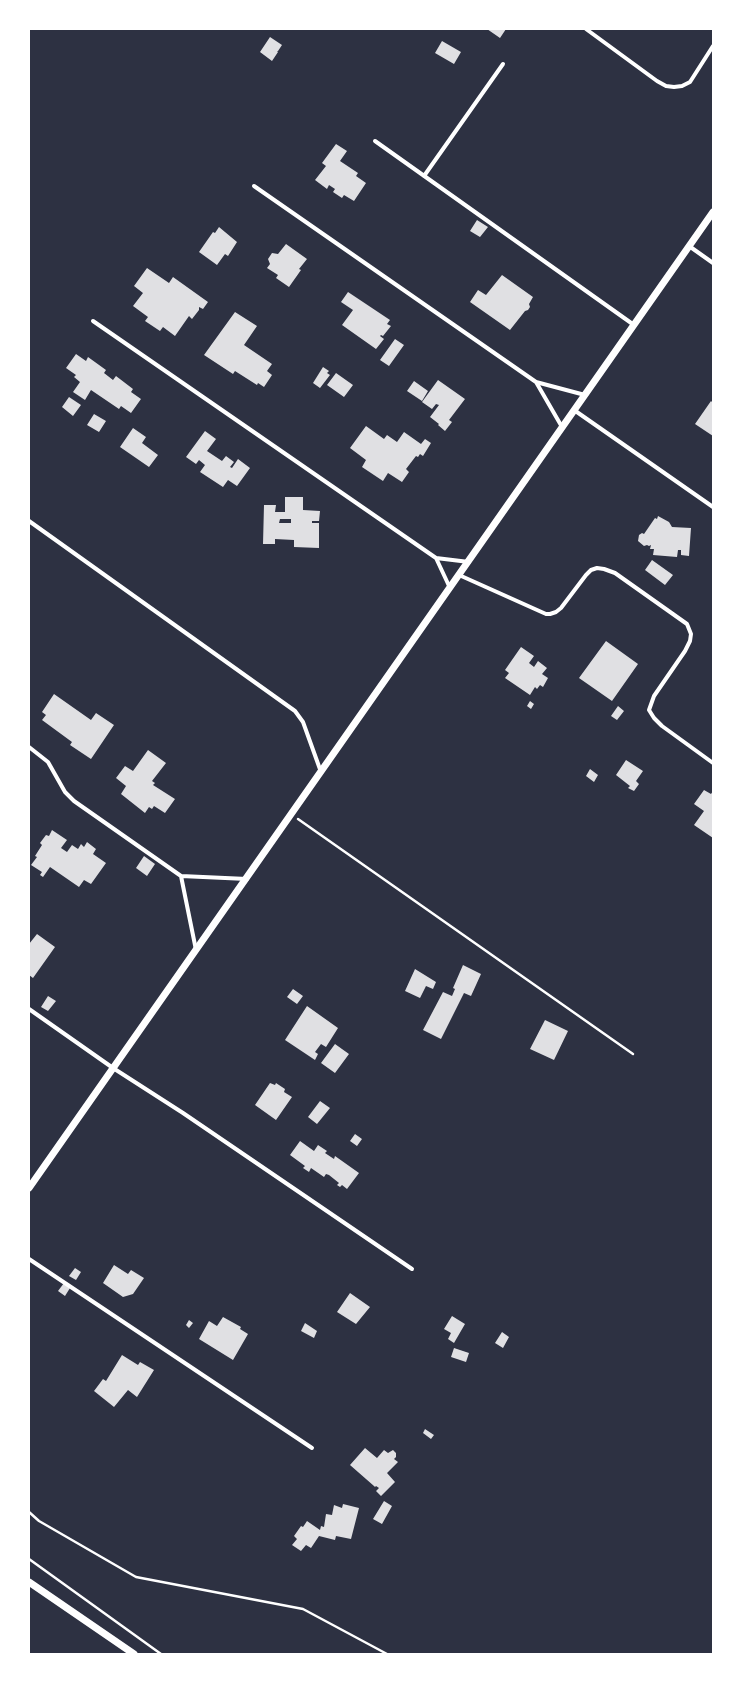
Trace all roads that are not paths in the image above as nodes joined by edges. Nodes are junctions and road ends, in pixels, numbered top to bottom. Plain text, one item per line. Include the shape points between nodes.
1 (586, 29) edge
2 (713, 46) edge
3 (503, 64) dead end
4 (375, 141) dead end
5 (424, 176) junction
6 (254, 186) dead end
7 (713, 212) edge
8 (689, 246) junction
9 (713, 263) edge
10 (93, 320) dead end
11 (634, 325) junction
12 (536, 382) junction
13 (585, 395) junction
14 (574, 410) junction
15 (562, 427) junction
16 (713, 507) edge
17 (29, 521) edge
18 (436, 558) junction
19 (469, 562) junction
20 (460, 575) junction
21 (450, 589) junction
22 (29, 748) edge
23 (713, 763) edge
24 (321, 772) junction
25 (181, 876) junction
26 (247, 879) junction
27 (196, 950) junction
28 (29, 1010) edge
29 (113, 1068) junction
30 (29, 1188) edge
31 (29, 1258) edge
32 (412, 1268) dead end
33 (312, 1448) dead end
34 (29, 1582) edge
35 (134, 1654) edge

1 - 2 street via 666,86 682,86 690,82
3 - 5 street
4 - 5 street
5 - 11 street
6 - 12 street
7 - 8 street
8 - 9 street
8 - 11 street
10 - 18 street
11 - 13 street
12 - 13 street
12 - 15 street
13 - 14 street
14 - 15 street
14 - 16 street
15 - 19 street
17 - 24 street via 295,711 303,722
18 - 19 street
18 - 21 street
19 - 20 street
20 - 21 street
20 - 23 street via 550,614 561,608 591,570 604,569 615,573 687,624 691,634 690,641 654,696 649,710 662,726
21 - 24 street
22 - 25 street via 48,762 65,792 74,801
24 - 26 street
25 - 26 street
25 - 27 street
26 - 27 street
27 - 29 street
28 - 29 street
29 - 30 street
29 - 32 street
31 - 33 street
34 - 35 street

